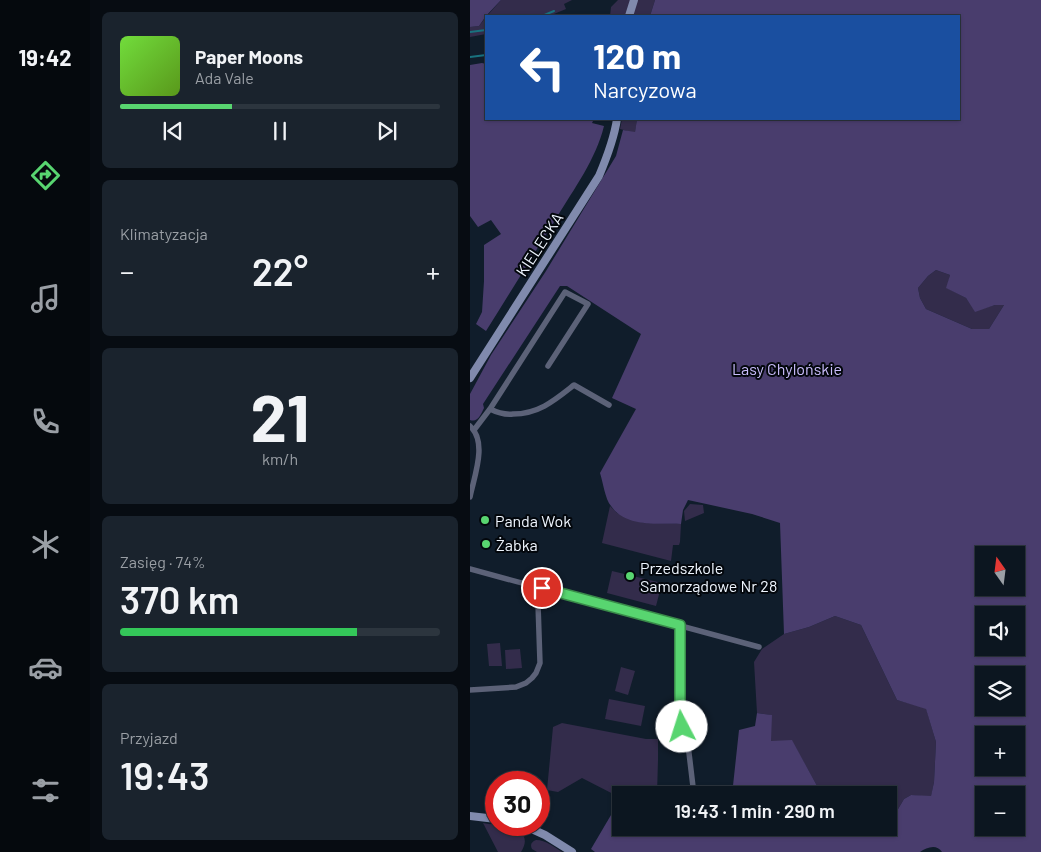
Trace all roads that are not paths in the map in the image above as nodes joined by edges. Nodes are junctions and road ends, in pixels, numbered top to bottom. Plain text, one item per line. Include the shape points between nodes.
1 (634, 0) edge
2 (629, 15) edge
3 (617, 120) edge
4 (548, 366) dead end
5 (470, 378) edge
6 (609, 406) dead end
7 (490, 409) junction
8 (472, 428) edge
9 (470, 497) edge
10 (470, 569) edge
11 (542, 588) junction
12 (680, 625) junction
13 (759, 647) dead end
14 (470, 690) edge
15 (693, 786) edge
16 (470, 816) edge
17 (485, 818) edge
18 (547, 836) edge
19 (572, 852) edge

1 - 2 main road
3 - 5 main road, KIELECKA via 599,176
4 - 7 street via 588,304 565,292
6 - 7 street via 574,385 542,408 528,413 500,414
7 - 8 street
8 - 9 street via 480,445 480,455
10 - 11 street
11 - 12 street
11 - 14 street via 538,604 540,663 536,673 516,687
12 - 13 street
12 - 15 street via 680,716
16 - 17 main road
18 - 19 main road

